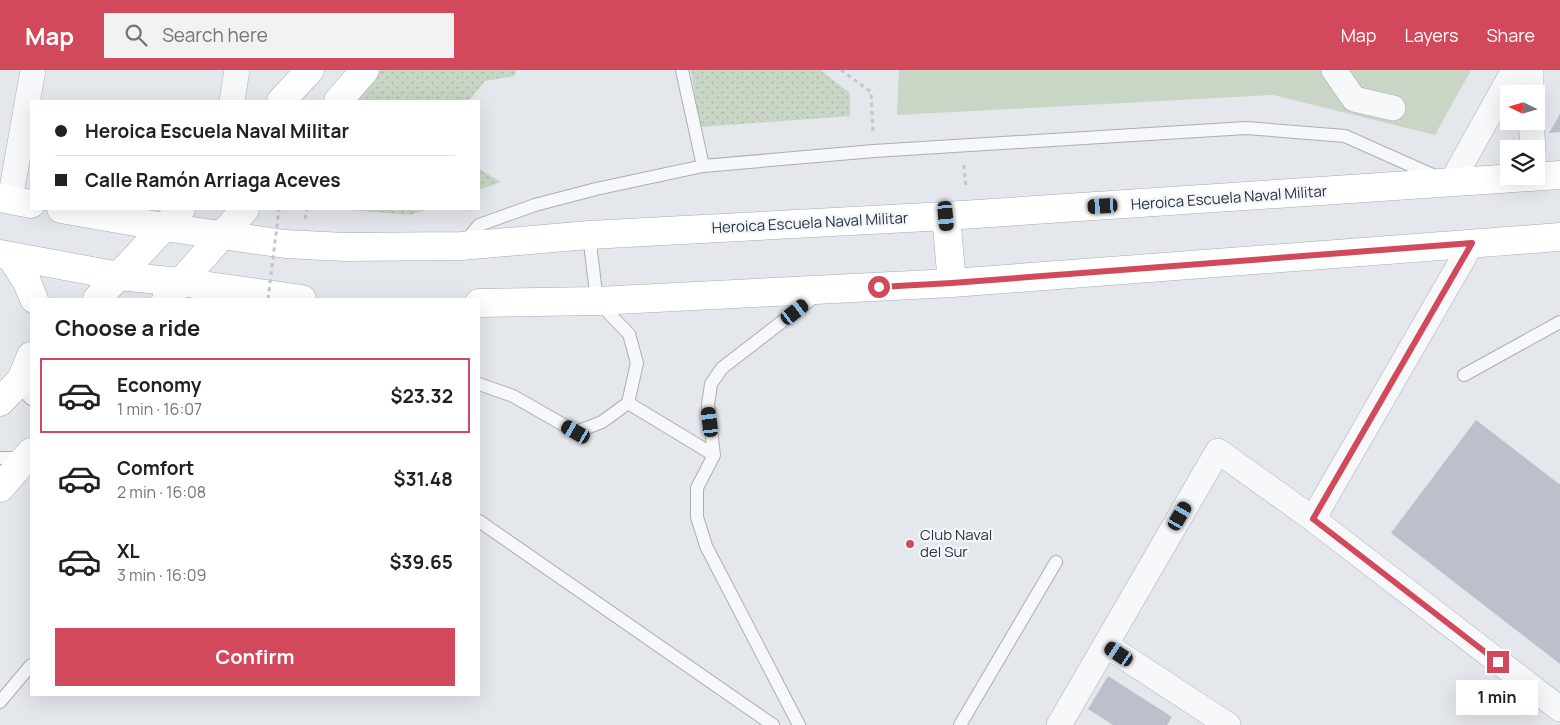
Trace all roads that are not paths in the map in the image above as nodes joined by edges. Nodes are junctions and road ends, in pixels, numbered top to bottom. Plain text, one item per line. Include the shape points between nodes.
1 (33, 70) edge
2 (237, 70) edge
3 (310, 70) edge
4 (365, 70) edge
5 (682, 70) edge
6 (1334, 70) edge
7 (1514, 70) edge
8 (1531, 70) edge
9 (1530, 85) edge
10 (232, 100) edge
11 (282, 100) edge
12 (339, 100) edge
13 (1393, 108) dead end
14 (703, 166) junction
15 (1500, 179) edge
16 (1451, 183) junction
17 (14, 201) edge
18 (73, 210) edge
19 (243, 210) edge
20 (946, 216) junction
21 (173, 218) edge
22 (222, 234) junction
23 (589, 235) junction
24 (1560, 237) edge
25 (1472, 243) junction
26 (461, 246) junction
27 (5, 255) edge
28 (119, 276) junction
29 (952, 283) junction
30 (173, 290) edge
31 (824, 290) junction
32 (34, 298) edge
33 (98, 298) edge
34 (288, 298) edge
35 (597, 301) junction
36 (480, 304) edge
37 (1560, 322) edge
38 (1464, 375) dead end
39 (29, 376) edge
40 (480, 384) edge
41 (0, 402) edge
42 (628, 403) junction
43 (714, 455) junction
44 (30, 456) edge
45 (0, 458) edge
46 (0, 488) edge
47 (1313, 519) junction
48 (480, 523) edge
49 (1056, 562) dead end
50 (1106, 645) junction
51 (30, 666) edge
52 (0, 702) edge
53 (1560, 710) edge
54 (773, 725) edge
55 (799, 725) edge
56 (960, 725) edge
57 (1060, 725) edge
58 (1228, 725) edge

1 - 17 street
2 - 10 street
3 - 11 main road
4 - 12 main road
5 - 14 lane
6 - 13 street via 1354,99
7 - 16 street
8 - 9 street
14 - 16 lane via 874,151 1246,128 1345,136
14 - 26 lane via 535,205 479,225
15 - 16 main road, Heroica Escuela Naval Militar
16 - 20 main road, Heroica Escuela Naval Militar
18 - 21 main road, Heroica Escuela Naval Militar
19 - 22 main road
20 - 23 main road, Heroica Escuela Naval Militar
20 - 29 main road
21 - 22 main road, Heroica Escuela Naval Militar
21 - 28 main road
22 - 26 main road, Heroica Escuela Naval Militar via 285,244
22 - 30 main road
23 - 26 main road, Heroica Escuela Naval Militar
23 - 35 lane
24 - 25 main road
25 - 29 main road
25 - 47 street
27 - 28 main road
27 - 32 main road via 27,282
28 - 30 main road
28 - 33 main road
29 - 31 main road
30 - 34 main road
31 - 35 main road
31 - 43 lane via 722,368 711,384 708,405
35 - 36 main road
35 - 42 lane via 629,334 637,363
37 - 38 lane
39 - 41 main road
40 - 42 lane via 513,396 576,432 602,422
42 - 43 lane
43 - 55 lane via 697,488 697,517 710,554
44 - 45 lane
44 - 46 main road
47 - 50 street via 1218,451
47 - 53 street
48 - 54 lane
49 - 56 lane
50 - 57 street
50 - 58 street
51 - 52 lane

